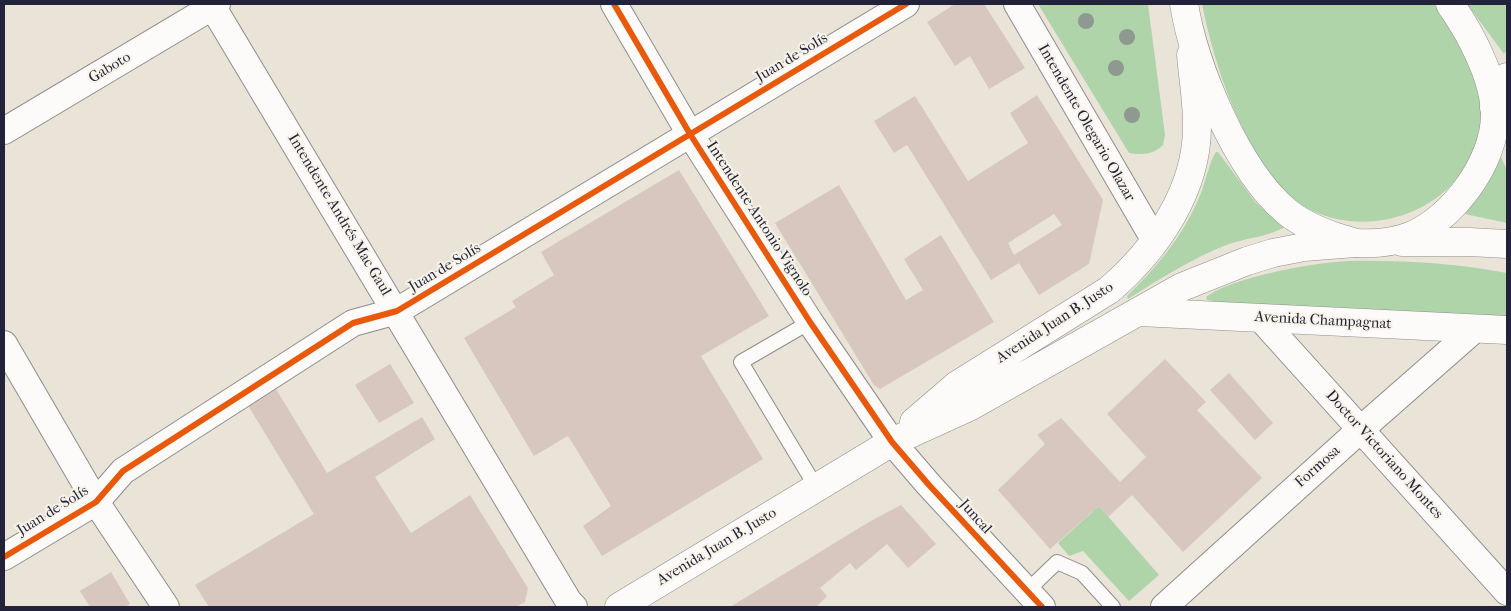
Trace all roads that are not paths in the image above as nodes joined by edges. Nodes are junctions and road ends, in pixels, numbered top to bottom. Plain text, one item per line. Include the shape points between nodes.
1 (614, 4) edge
2 (906, 4) edge
3 (1017, 4) edge
4 (1450, 4) edge
5 (214, 5) edge
6 (1185, 10) edge
7 (1507, 77) edge
8 (1495, 111) junction
9 (4, 131) edge
10 (690, 134) junction
11 (1507, 146) edge
12 (1156, 242) junction
13 (1357, 243) junction
14 (1388, 243) junction
15 (1507, 244) edge
16 (397, 311) junction
17 (1139, 312) junction
18 (1261, 318) junction
19 (810, 322) junction
20 (1474, 329) junction
21 (1507, 330) edge
22 (4, 344) edge
23 (1360, 430) junction
24 (892, 442) junction
25 (816, 487) junction
26 (96, 502) junction
27 (4, 557) edge
28 (1507, 592) edge
29 (1034, 599) edge
30 (166, 607) edge
31 (574, 607) edge
32 (619, 607) edge
33 (1114, 607) edge
34 (1164, 607) edge

1 - 10 street, Intendente Antonio Vignolo
2 - 10 street, Juan de Solís
3 - 12 street, Intendente Olegario Olazar
4 - 8 main road via 1482,58
5 - 9 street, Gaboto
5 - 16 street, Intendente Andrés Mac Gaul
6 - 12 main road, Avenida Juan B. Justo via 1198,125 1190,171 1181,196
6 - 13 main road via 1205,77 1230,135 1265,190 1297,219
7 - 8 main road
8 - 11 main road
8 - 14 main road via 1493,134 1483,162 1459,198 1428,226 1411,236
10 - 16 street, Juan de Solís
10 - 19 street, Intendente Antonio Vignolo
12 - 24 main road, Avenida Juan B. Justo via 1109,290 957,385
13 - 14 main road
13 - 17 main road, Avenida Juan B. Justo via 1304,247 1247,261 1182,287
14 - 15 main road
16 - 26 street, Juan de Solís via 353,322 123,471
16 - 31 street, Intendente Andrés Mac Gaul
17 - 18 main road, Avenida Champagnat
17 - 24 main road, Avenida Juan B. Justo via 969,407
18 - 20 main road, Avenida Champagnat
18 - 23 street, Doctor Victoriano Montes
19 - 24 street, Intendente Antonio Vignolo
19 - 25 lane via 741,362
20 - 21 main road, Avenida Champagnat
20 - 23 street, Formosa
22 - 26 street
23 - 28 street, Doctor Victoriano Montes
23 - 34 street, Formosa
24 - 25 main road, Avenida Juan B. Justo
24 - 29 street, Juncal
25 - 32 main road, Avenida Juan B. Justo
26 - 27 street, Juan de Solís
26 - 30 street
29 - 33 lane via 1057,562 1082,573

